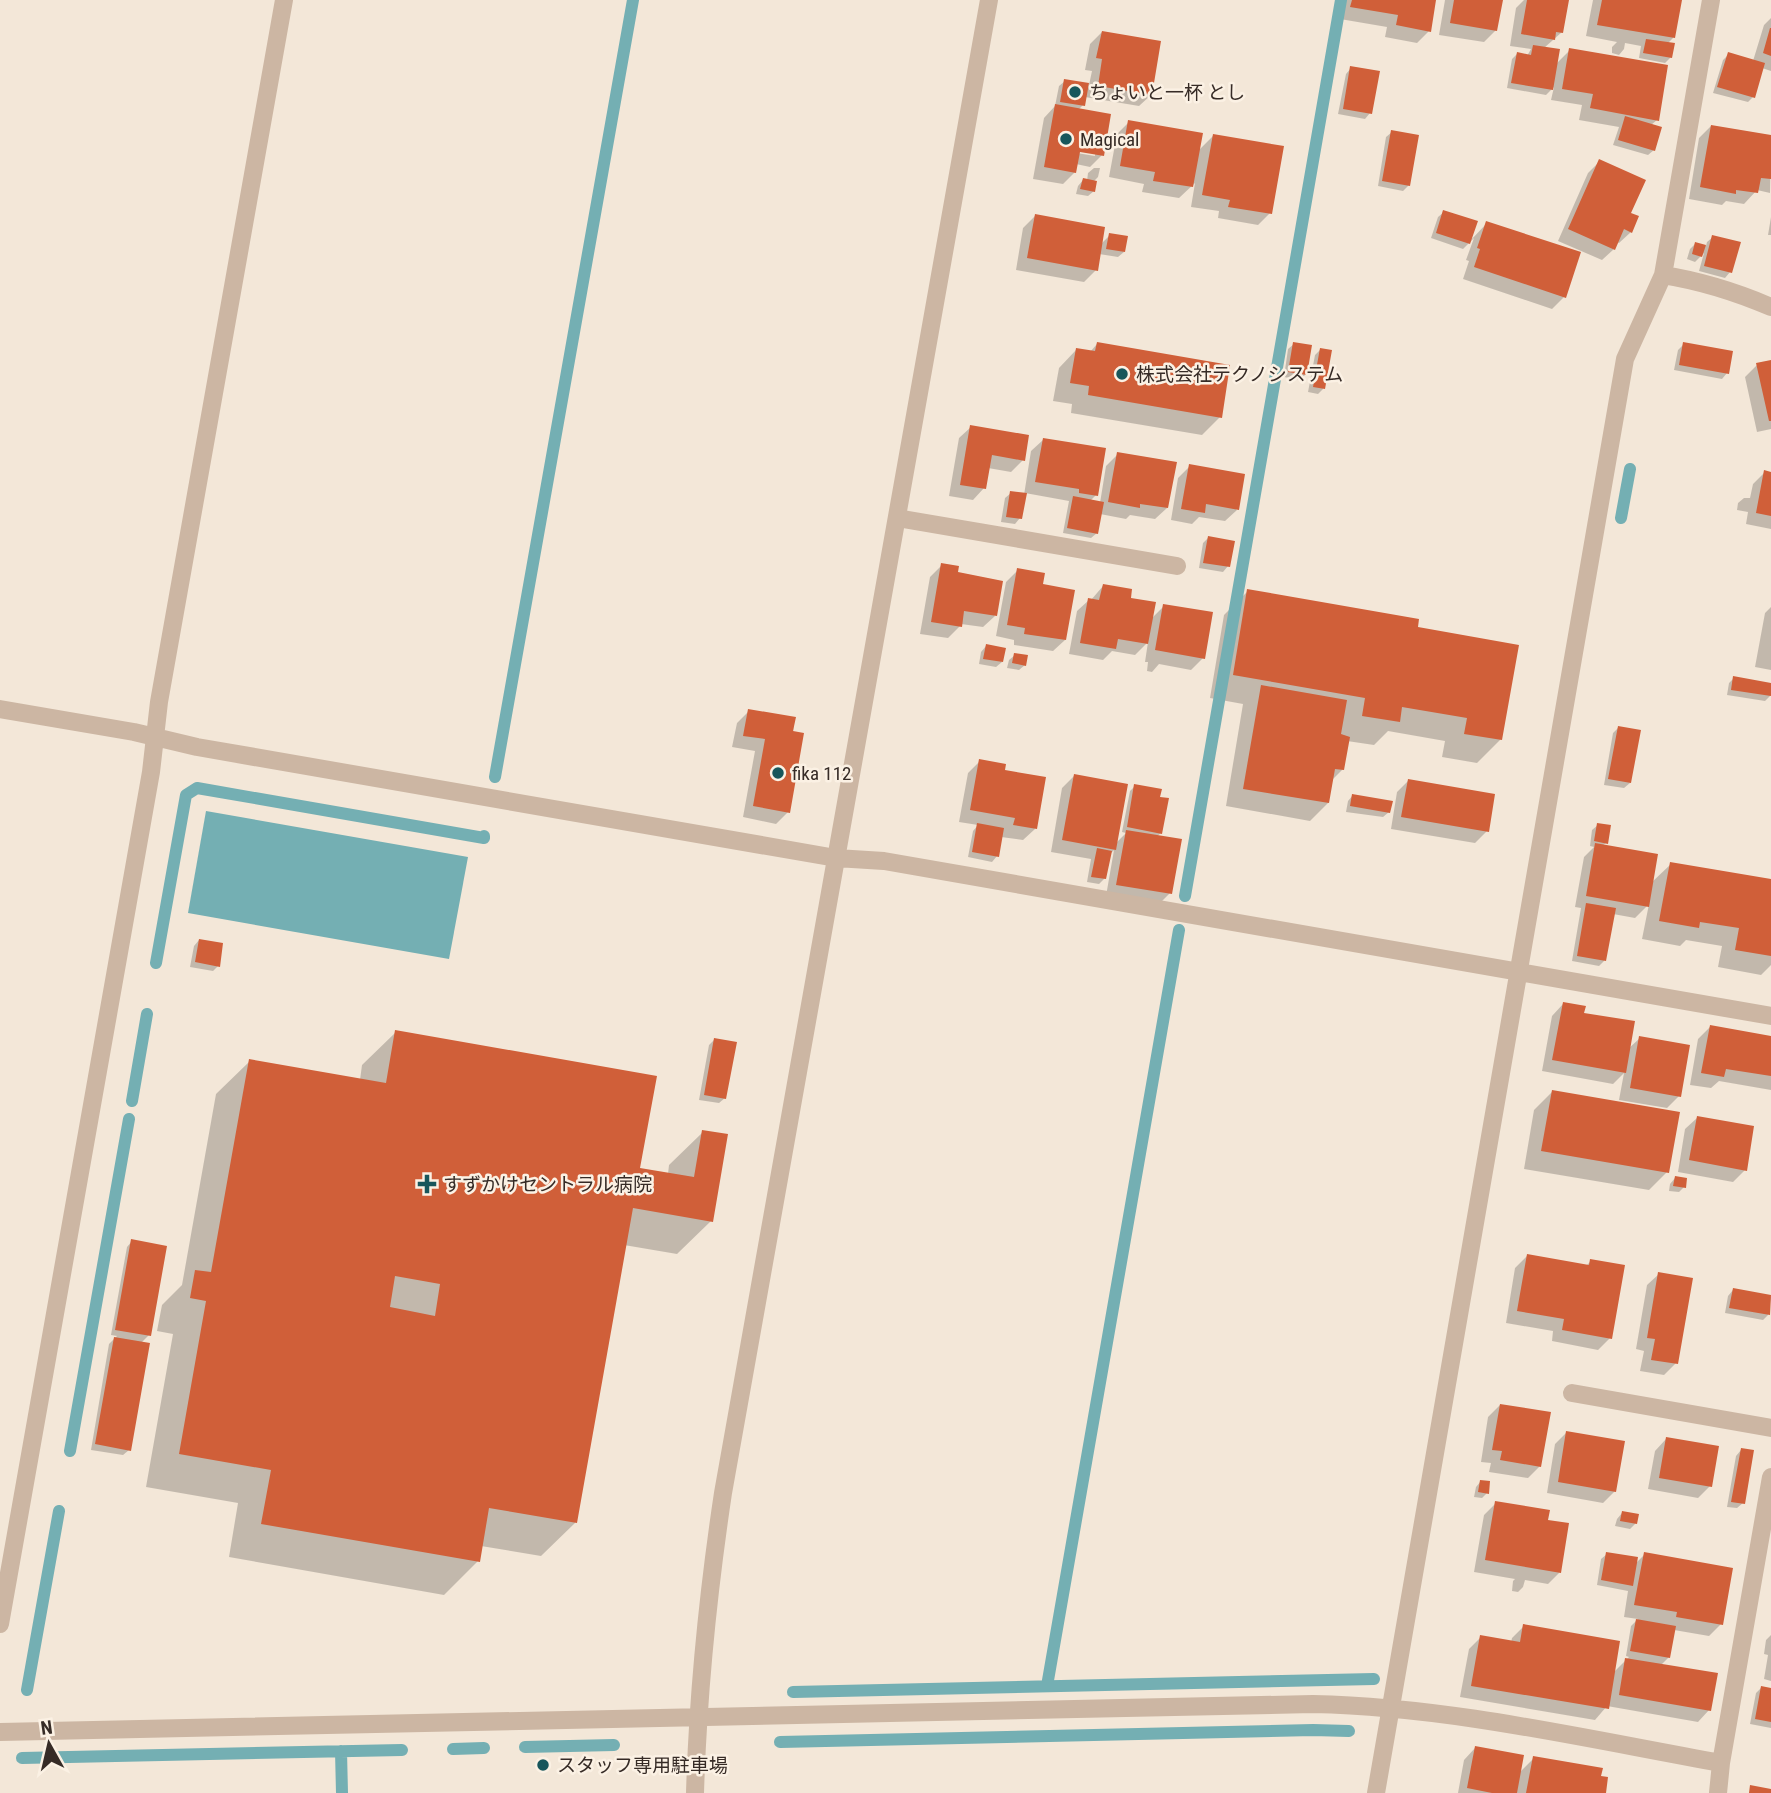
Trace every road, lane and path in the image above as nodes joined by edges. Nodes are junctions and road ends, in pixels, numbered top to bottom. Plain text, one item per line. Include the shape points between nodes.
1 (284, 0) edge
2 (989, 0) edge
3 (1712, 0) edge
4 (1663, 275) junction
5 (1771, 307) edge
6 (897, 518) junction
7 (1177, 566) dead end
8 (0, 709) edge
9 (155, 737) junction
10 (836, 858) junction
11 (1518, 972) junction
12 (1771, 1016) edge
13 (1572, 1393) dead end
14 (1771, 1427) edge
15 (1771, 1476) edge
16 (0, 1624) edge
17 (1390, 1707) junction
18 (698, 1717) junction
19 (0, 1732) edge
20 (1721, 1763) junction
21 (695, 1793) edge
22 (1376, 1793) edge
23 (1718, 1793) edge

1 - 9 street
2 - 6 street
3 - 4 street
4 - 5 street via 1733,291
4 - 11 street via 1625,359
6 - 7 street
6 - 10 street
8 - 9 street
9 - 10 street
9 - 16 street
10 - 11 street via 884,861
10 - 18 street via 723,1493
11 - 12 street
11 - 17 street
13 - 14 street
15 - 20 street
17 - 18 street via 1313,1704
17 - 20 street
17 - 22 street
18 - 19 street
18 - 21 street
20 - 23 street

